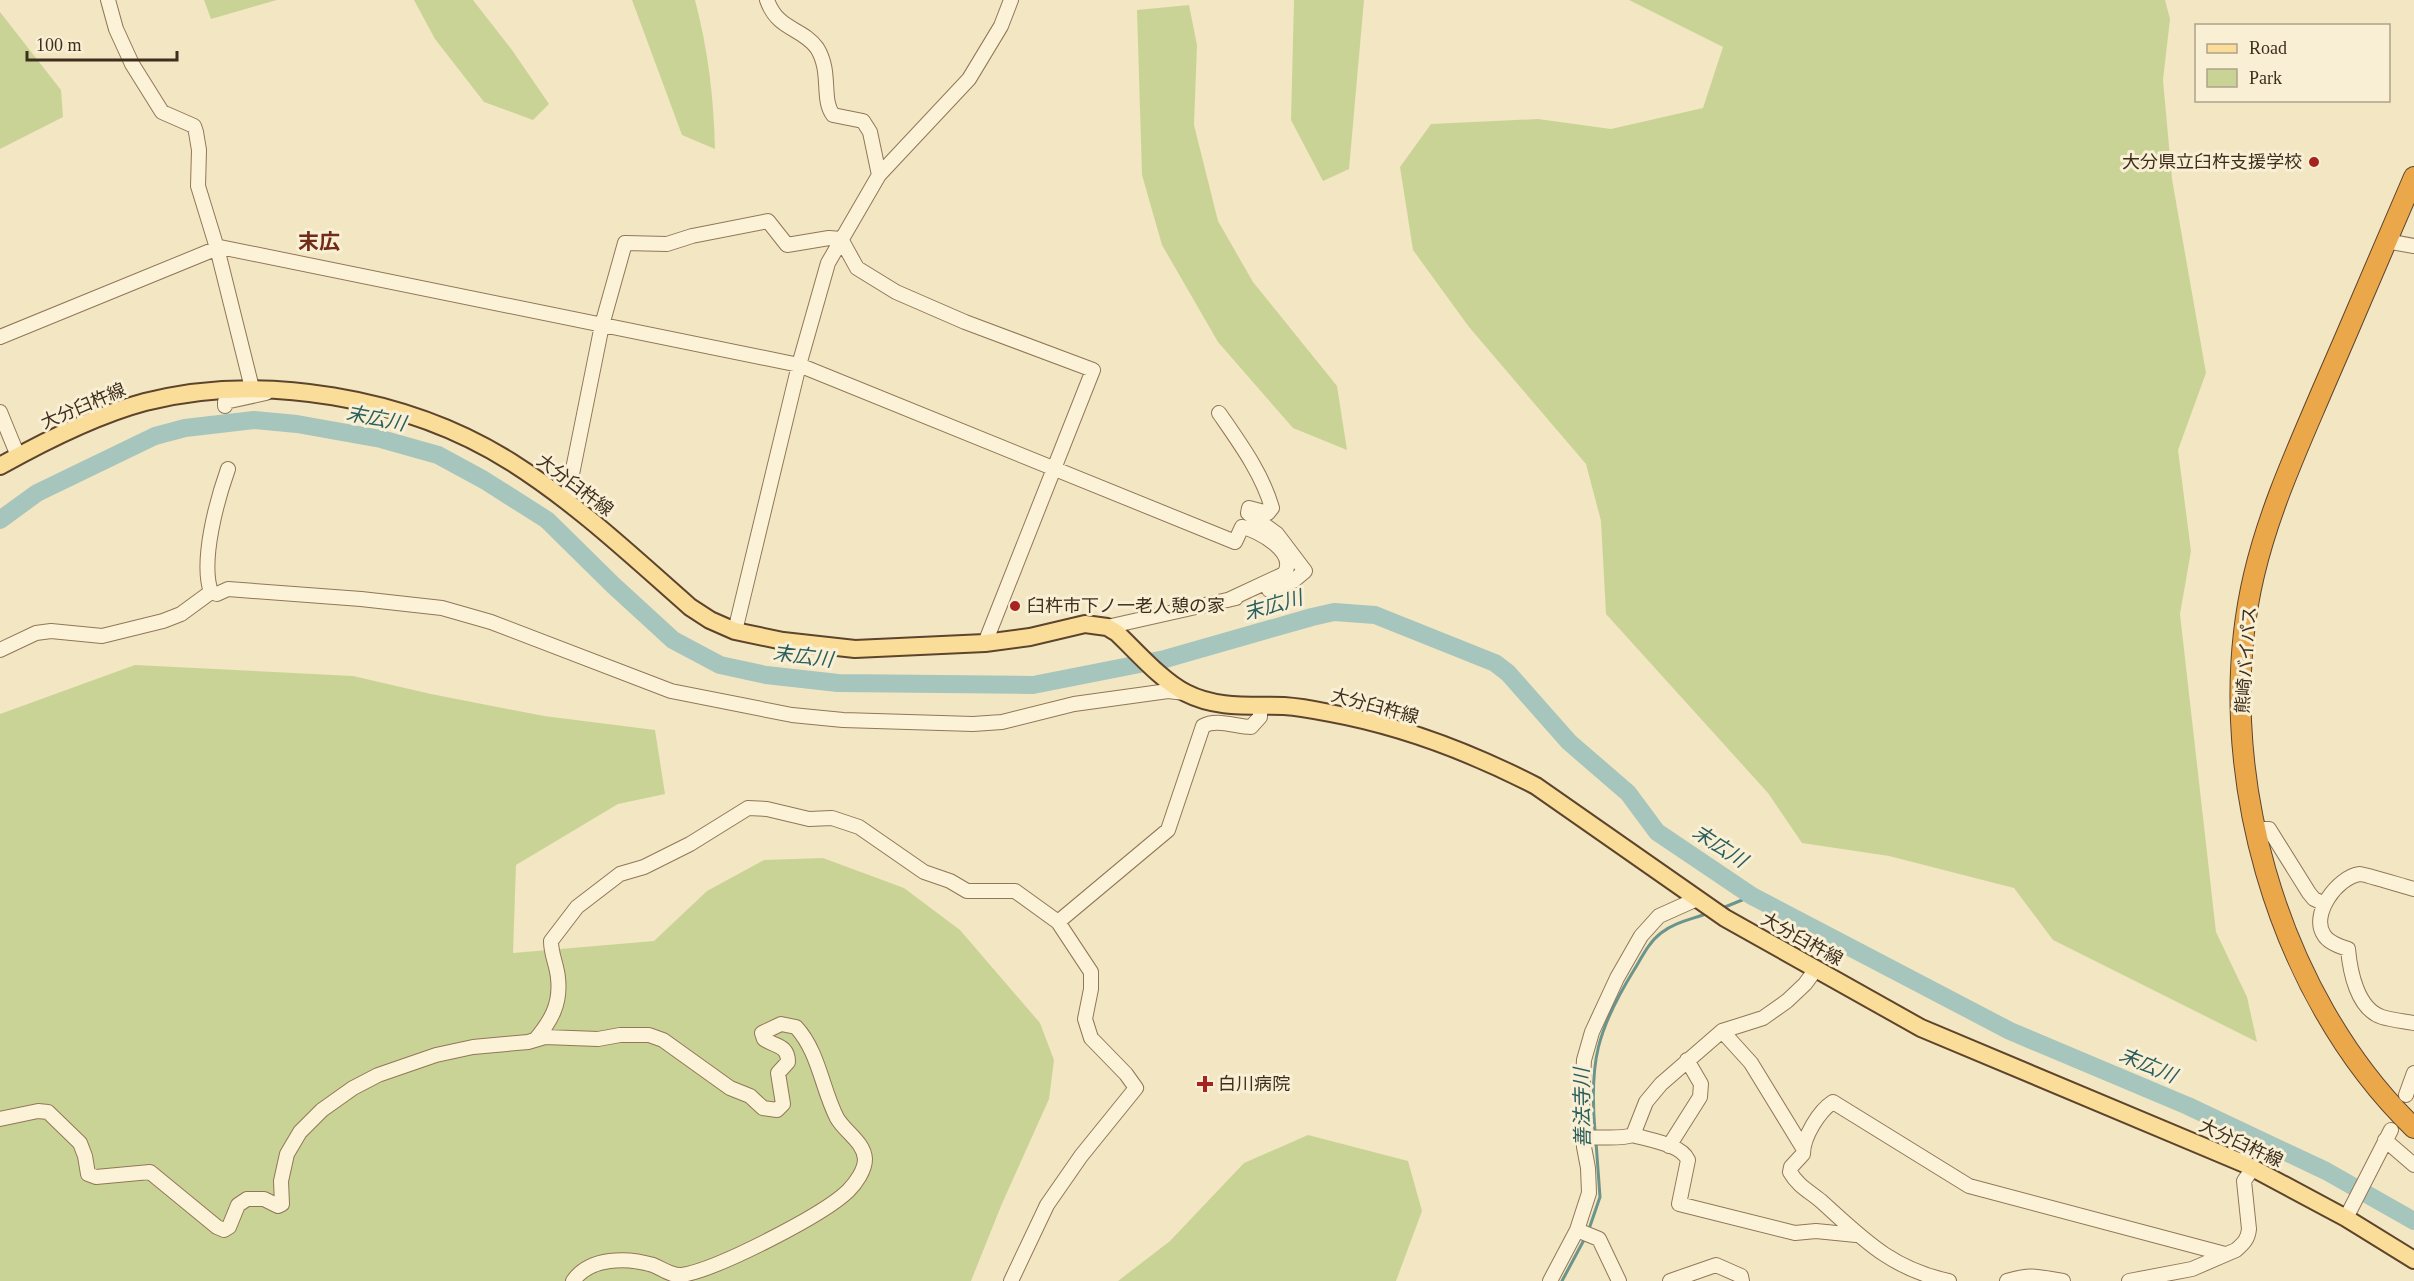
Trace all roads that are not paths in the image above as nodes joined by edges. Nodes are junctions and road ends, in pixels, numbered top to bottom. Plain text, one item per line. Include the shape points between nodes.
1 (108, 0) edge
2 (767, 0) edge
3 (1011, 0) edge
4 (879, 175) junction
5 (2414, 177) edge
6 (841, 239) junction
7 (2386, 241) junction
8 (2414, 246) edge
9 (217, 248) junction
10 (602, 325) junction
11 (0, 337) edge
12 (799, 365) junction
13 (252, 388) junction
14 (270, 390) junction
15 (225, 406) dead end
16 (0, 412) edge
17 (1219, 413) dead end
18 (18, 456) junction
19 (0, 466) edge
20 (228, 469) dead end
21 (1054, 469) junction
22 (567, 499) junction
23 (211, 592) junction
24 (1228, 600) junction
25 (1112, 630) junction
26 (735, 631) junction
27 (985, 643) junction
28 (0, 650) edge
29 (1185, 693) junction
30 (1260, 706) junction
31 (2254, 829) junction
32 (2414, 889) edge
33 (1699, 900) junction
34 (2325, 904) junction
35 (1058, 922) junction
36 (1816, 969) junction
37 (2411, 1025) edge
38 (1722, 1031) junction
39 (536, 1040) junction
40 (1687, 1060) junction
41 (2414, 1073) edge
42 (2406, 1095) dead end
43 (0, 1119) edge
44 (2414, 1128) edge
45 (1633, 1135) junction
46 (1586, 1138) junction
47 (1669, 1146) junction
48 (1803, 1148) junction
49 (2414, 1165) edge
50 (2253, 1168) junction
51 (2348, 1213) junction
52 (1578, 1230) junction
53 (1856, 1235) junction
54 (2225, 1254) junction
55 (2414, 1260) edge
56 (573, 1281) edge
57 (1011, 1281) edge
58 (1550, 1281) edge
59 (1619, 1281) edge
60 (1670, 1281) edge
61 (1742, 1281) edge
62 (1949, 1281) edge
63 (2007, 1281) edge
64 (2063, 1281) edge
65 (2129, 1281) edge

1 - 9 street via 124,46 162,112 194,126 199,150 198,186
2 - 4 street via 782,23 817,49 825,65 828,108 833,115 863,121 870,132
3 - 4 street via 1002,26 969,79
4 - 6 street
5 - 7 highway, 熊崎バイパス
6 - 10 street via 787,245 768,220 667,244 625,243
6 - 12 street via 828,263
6 - 21 street via 857,268 896,292 1093,370
7 - 8 street
7 - 31 highway, 熊崎バイパス via 2276,500 2254,576 2244,634 2240,705 2244,769
9 - 10 street
9 - 11 street
9 - 13 street
10 - 12 street
10 - 22 street
12 - 21 street
12 - 26 street
13 - 14 main road, 大分臼杵線
13 - 18 main road, 大分臼杵線 via 144,402
14 - 15 street via 257,397 225,402
14 - 22 main road, 大分臼杵線 via 350,400 458,434 510,461
16 - 18 street
17 - 24 street via 1262,481 1272,508 1268,513 1249,508 1248,513 1277,534 1305,571 1277,588
18 - 19 main road, 大分臼杵線
20 - 23 street via 210,548 207,581
21 - 24 street via 1235,542 1242,527 1281,548 1287,565 1284,574
21 - 27 street
22 - 26 main road, 大分臼杵線 via 690,607
23 - 28 street via 181,614 163,621 102,636 36,633
23 - 29 street via 270,591 442,608 491,622 671,691 792,716 992,723 1074,704
24 - 25 street
25 - 27 main road, 大分臼杵線 via 1085,624
25 - 29 main road, 大分臼杵線
26 - 27 main road, 大分臼杵線 via 855,649
29 - 30 main road, 大分臼杵線 via 1215,704
30 - 33 main road, 大分臼杵線 via 1287,706 1370,722 1504,769 1536,786
30 - 35 street via 1260,717 1251,727 1205,725 1168,830
31 - 34 street via 2269,829 2309,893
31 - 44 highway, 熊崎バイパス via 2294,952 2328,1015 2370,1079
32 - 34 street via 2361,874 2337,885
33 - 36 main road, 大分臼杵線
33 - 46 street via 1667,911 1654,921 1641,936 1603,1007 1584,1060
34 - 37 street via 2323,935 2348,949 2355,983 2367,1005 2374,1014
35 - 39 street via 1015,891 967,891 924,872 860,826 832,818 809,819 748,808 690,844 644,867 620,874 577,907 550,941 558,976 558,1001 550,1022
35 - 57 street via 1091,972 1084,1019 1091,1038 1136,1088 1047,1205
36 - 38 street via 1787,1001 1763,1018
36 - 50 main road, 大分臼杵線 via 1921,1028
38 - 40 street
38 - 48 street via 1751,1063
39 - 43 street via 436,1055 353,1088 322,1110 291,1143 282,1170 282,1204 247,1199 238,1205 224,1230 150,1172 96,1177 88,1174 80,1143 48,1112
39 - 56 street via 649,1035 663,1040 763,1108 777,1110 783,1104 778,1072 788,1062 788,1054 764,1040 762,1033 781,1024 792,1025 811,1049 838,1119 864,1155 862,1173 829,1206 733,1256 681,1275 646,1264 599,1263 582,1271
40 - 45 street via 1650,1095
40 - 47 street via 1701,1084 1700,1097
41 - 42 street
45 - 46 street
45 - 47 street
46 - 52 street via 1589,1193
47 - 53 street via 1688,1160 1679,1204 1795,1233
48 - 53 street via 1803,1154 1791,1167 1794,1180
48 - 54 street via 1819,1116 1833,1102 1969,1186
49 - 51 street via 2388,1135
50 - 51 main road, 大分臼杵線
50 - 54 street via 2243,1187 2248,1236 2236,1250
51 - 55 main road, 大分臼杵線
52 - 58 street
52 - 59 street via 1599,1239
53 - 62 street via 1887,1258 1918,1273
54 - 65 street via 2192,1269
60 - 61 street via 1716,1265 1741,1276
63 - 64 street via 2036,1275

